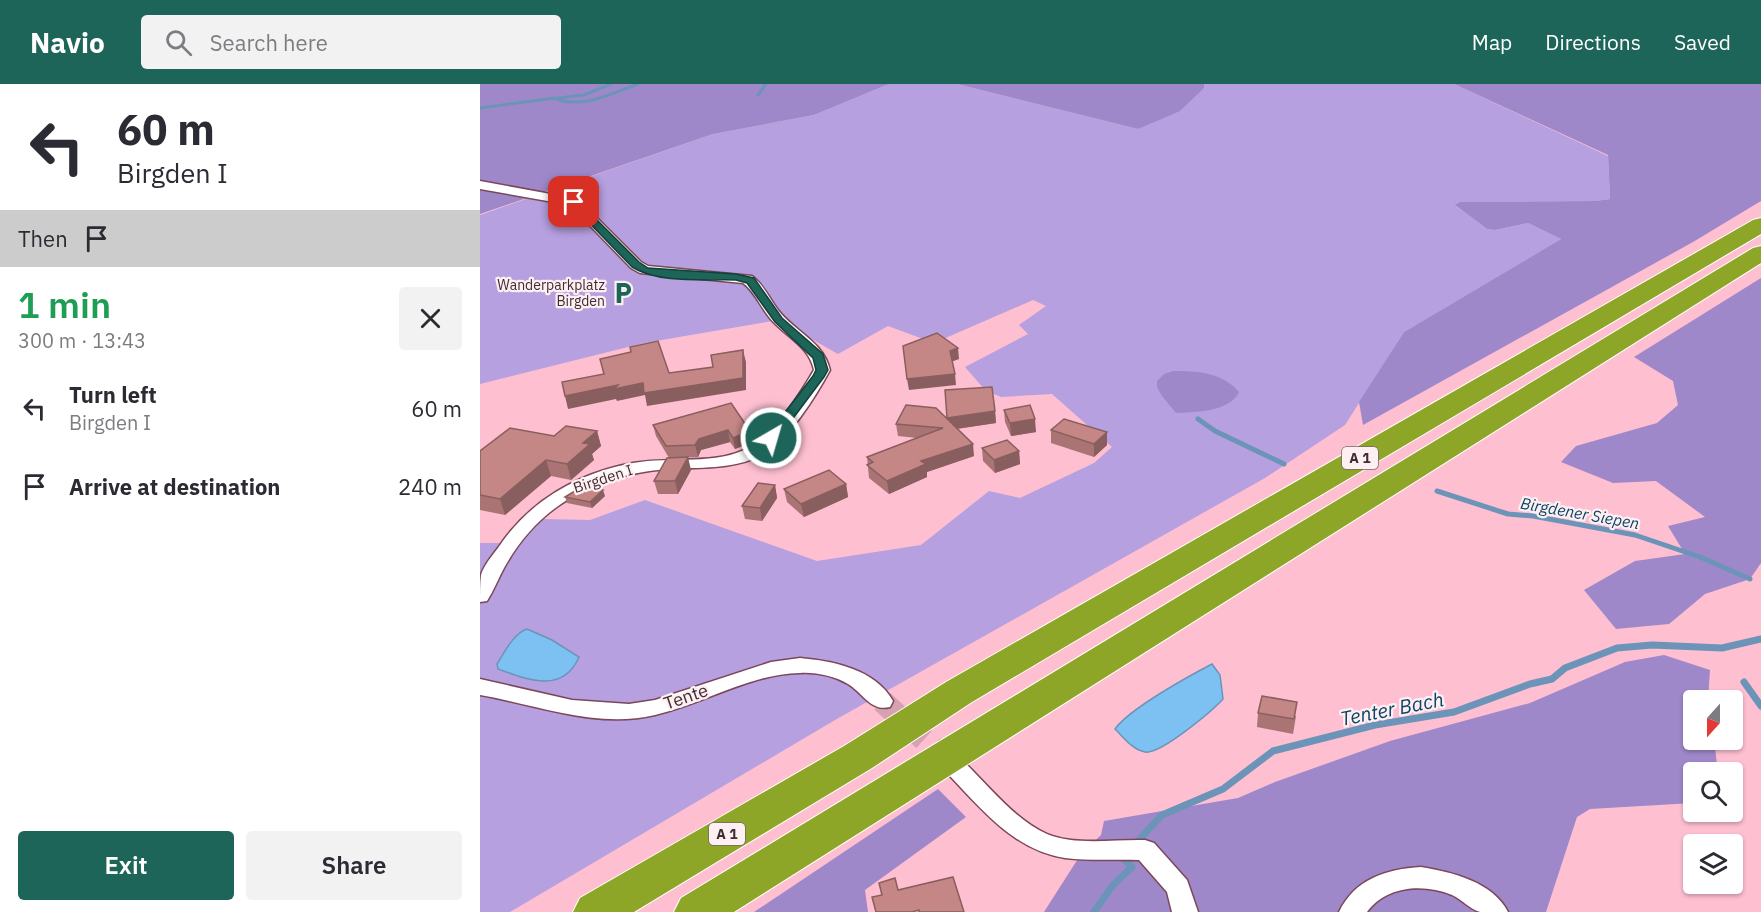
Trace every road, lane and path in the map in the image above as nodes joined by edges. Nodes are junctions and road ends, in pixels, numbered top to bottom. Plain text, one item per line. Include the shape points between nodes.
1 (480, 185) edge
2 (1761, 225) edge
3 (1761, 253) edge
4 (480, 596) edge
5 (480, 687) edge
6 (882, 701) tunnel mouth
7 (955, 767) tunnel mouth
8 (596, 912) edge
9 (697, 912) edge
10 (1185, 912) edge
11 (1352, 912) edge
12 (1495, 912) edge

1 - 4 street, Birgden I via 574,202 645,270 747,279 778,320 818,357 822,370 759,450 723,461 630,468 561,494 507,546
2 - 8 highway, A 1 via 959,692 858,757
3 - 9 highway, A 1
5 - 6 street, Tente via 578,709 630,712 671,704 760,671 808,667 854,678
7 - 10 street via 1027,835 1052,845 1145,849 1178,887
11 - 12 street via 1373,887 1400,878 1434,880 1453,886 1472,893

